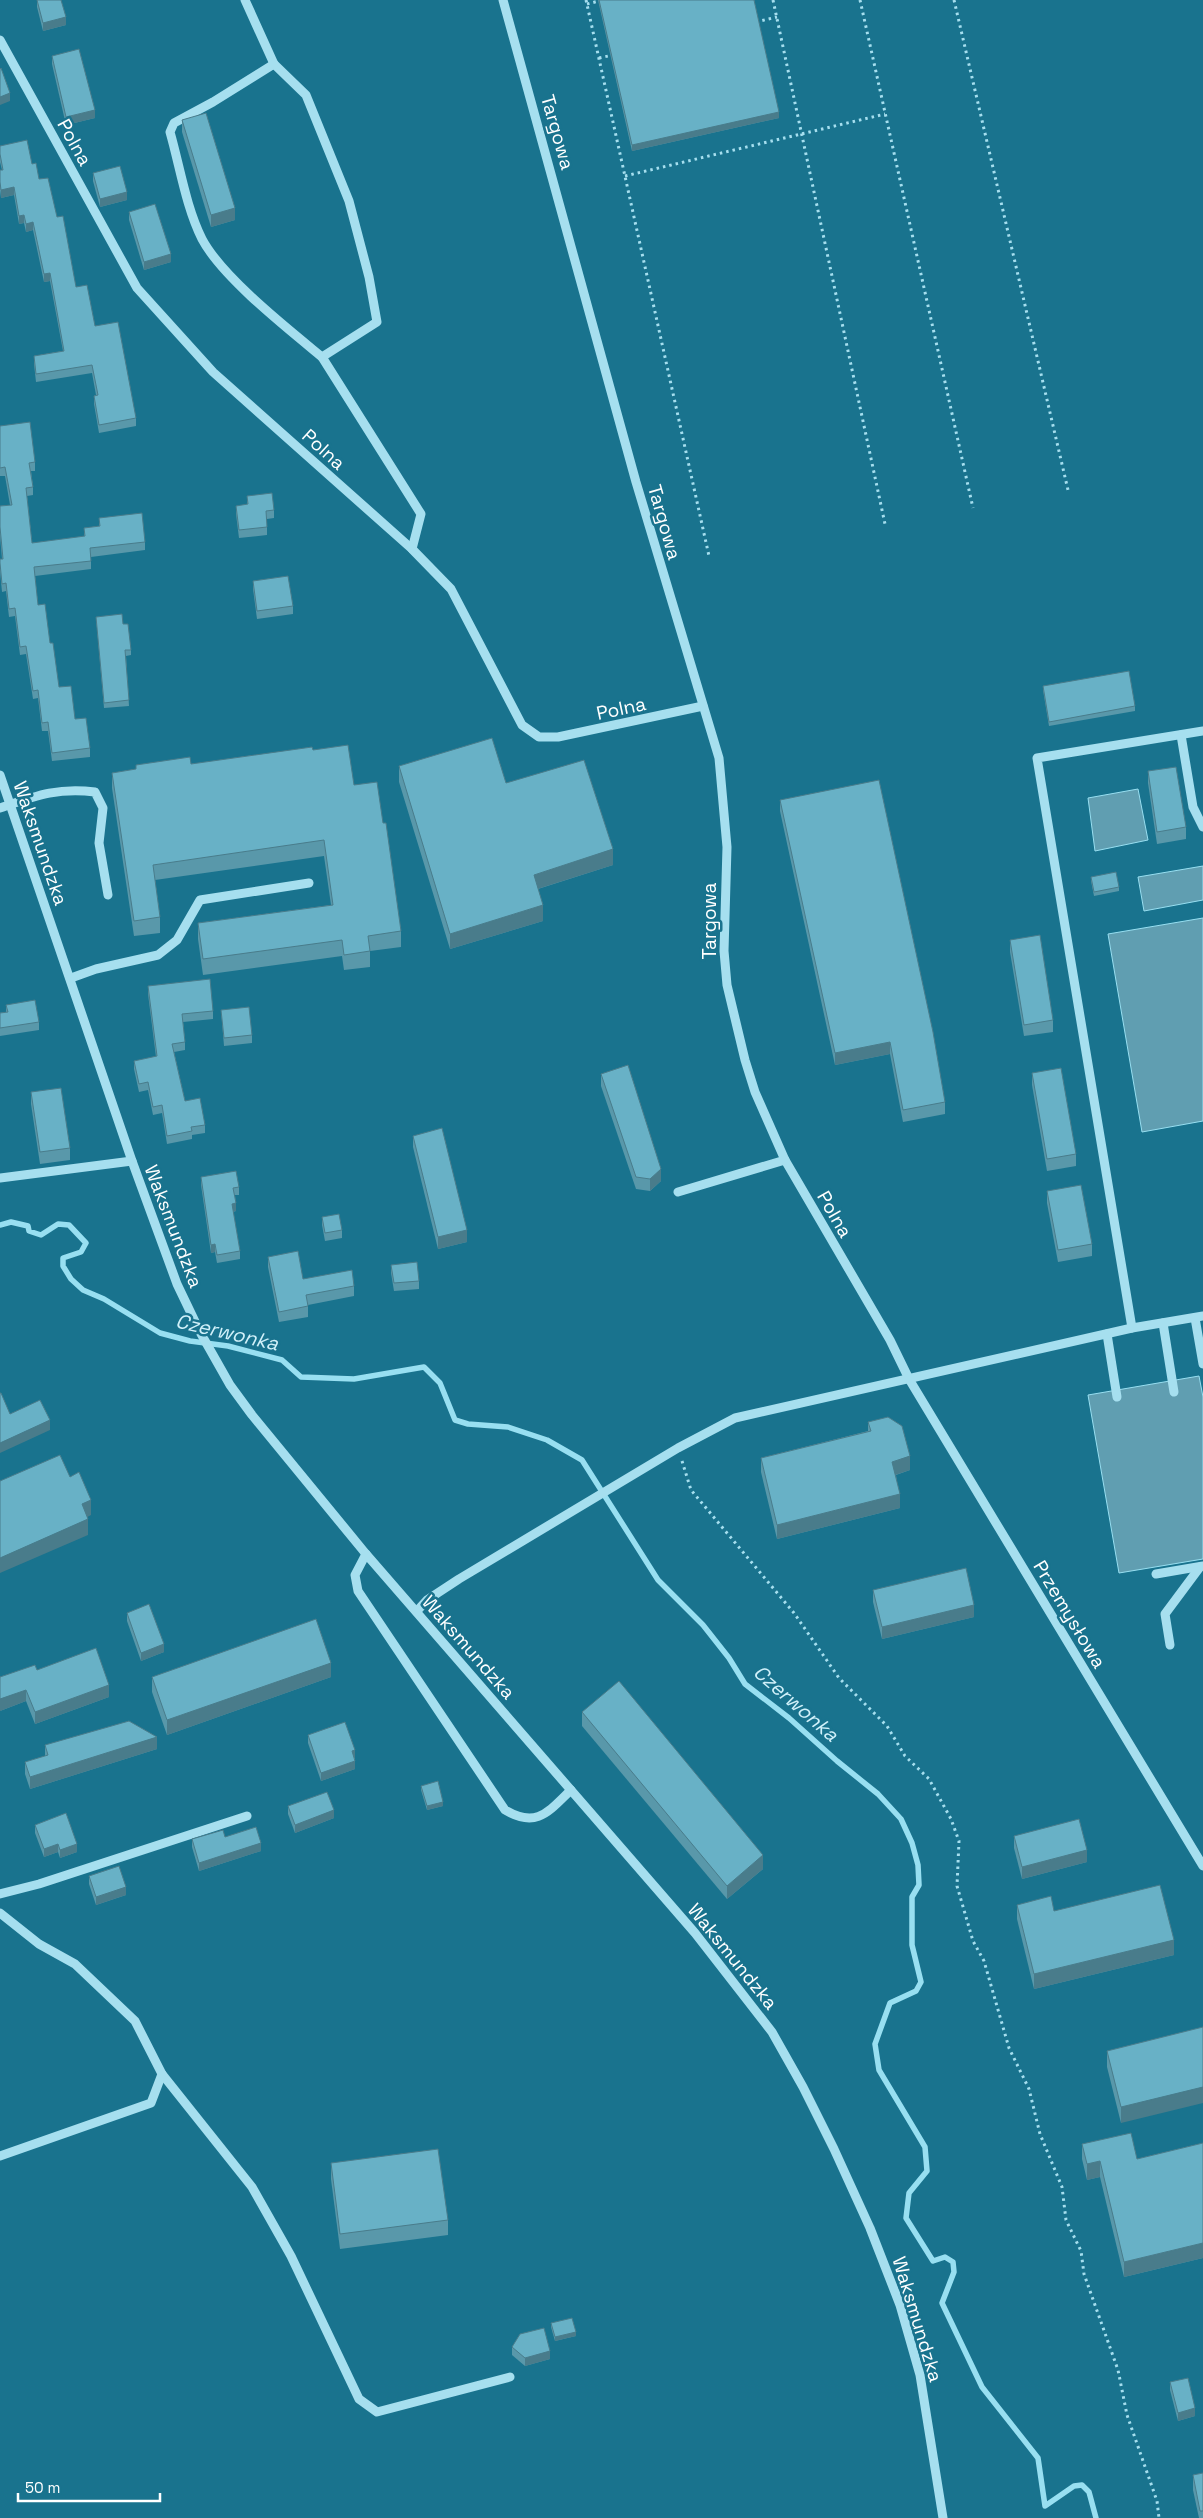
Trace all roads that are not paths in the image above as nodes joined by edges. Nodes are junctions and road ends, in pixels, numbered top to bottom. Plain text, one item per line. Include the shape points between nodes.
1 (245, 0) edge
2 (503, 0) edge
3 (0, 40) edge
4 (274, 64) junction
5 (322, 357) junction
6 (412, 549) junction
7 (703, 706) junction
8 (1203, 731) edge
9 (1181, 735) junction
10 (0, 775) edge
11 (11, 805) junction
12 (0, 808) edge
13 (1203, 827) edge
14 (309, 883) dead end
15 (108, 895) dead end
16 (71, 978) junction
17 (745, 1060) joint
18 (785, 1160) junction
19 (132, 1161) junction
20 (0, 1178) edge
21 (678, 1192) dead end
22 (1199, 1317) edge
23 (1164, 1323) junction
24 (1132, 1328) junction
25 (1107, 1334) junction
26 (1203, 1364) edge
27 (909, 1379) junction
28 (1174, 1392) dead end
29 (1117, 1397) dead end
30 (366, 1554) junction
31 (1202, 1566) edge
32 (1156, 1574) dead end
33 (417, 1611) junction
34 (1170, 1645) dead end
35 (571, 1790) junction
36 (246, 1816) dead end
37 (1203, 1866) edge
38 (0, 1894) edge
39 (0, 1913) edge
40 (162, 2074) junction
41 (0, 2156) edge
42 (510, 2377) dead end
43 (943, 2518) edge

1 - 4 street
2 - 7 street, Targowa via 636,482
3 - 6 street, Polna via 137,288 213,372
4 - 5 street via 306,95 349,201 377,322
4 - 5 street via 174,123 170,132 202,239 229,274
5 - 6 street via 421,514
6 - 7 street, Polna via 451,589 512,711 522,725 539,738 616,726
7 - 17 street, Targowa via 719,758 727,847 724,951 727,985
8 - 9 street
9 - 13 street via 1193,807
9 - 24 street via 1037,758
10 - 11 street, Waksmundzka
11 - 12 street
11 - 15 street via 47,792 72,789 95,792 103,808 98,843
11 - 16 street, Waksmundzka
14 - 16 street via 200,900 177,940 158,955
16 - 19 street, Waksmundzka
17 - 18 street, Polna via 755,1092
18 - 21 street
18 - 27 street, Polna via 890,1340
19 - 20 street
19 - 30 street, Waksmundzka via 177,1284 217,1362 252,1416
22 - 23 street
22 - 26 street
23 - 24 street
23 - 28 street
24 - 25 street
25 - 27 street
25 - 29 street
27 - 33 street via 735,1418 678,1448 459,1580 427,1600
27 - 37 street, Przemysłowa
30 - 33 street, Waksmundzka
30 - 35 street via 355,1575 358,1591 505,1810 528,1819 538,1818
31 - 32 street
31 - 34 street via 1165,1614
33 - 35 street, Waksmundzka
35 - 43 street, Waksmundzka via 739,1987 772,2032 817,2114 870,2228 912,2343 927,2411
36 - 38 street
39 - 40 street via 39,1944 75,1964 135,2021
40 - 41 street via 151,2103
40 - 42 street via 252,2187 292,2256 359,2399 376,2412

